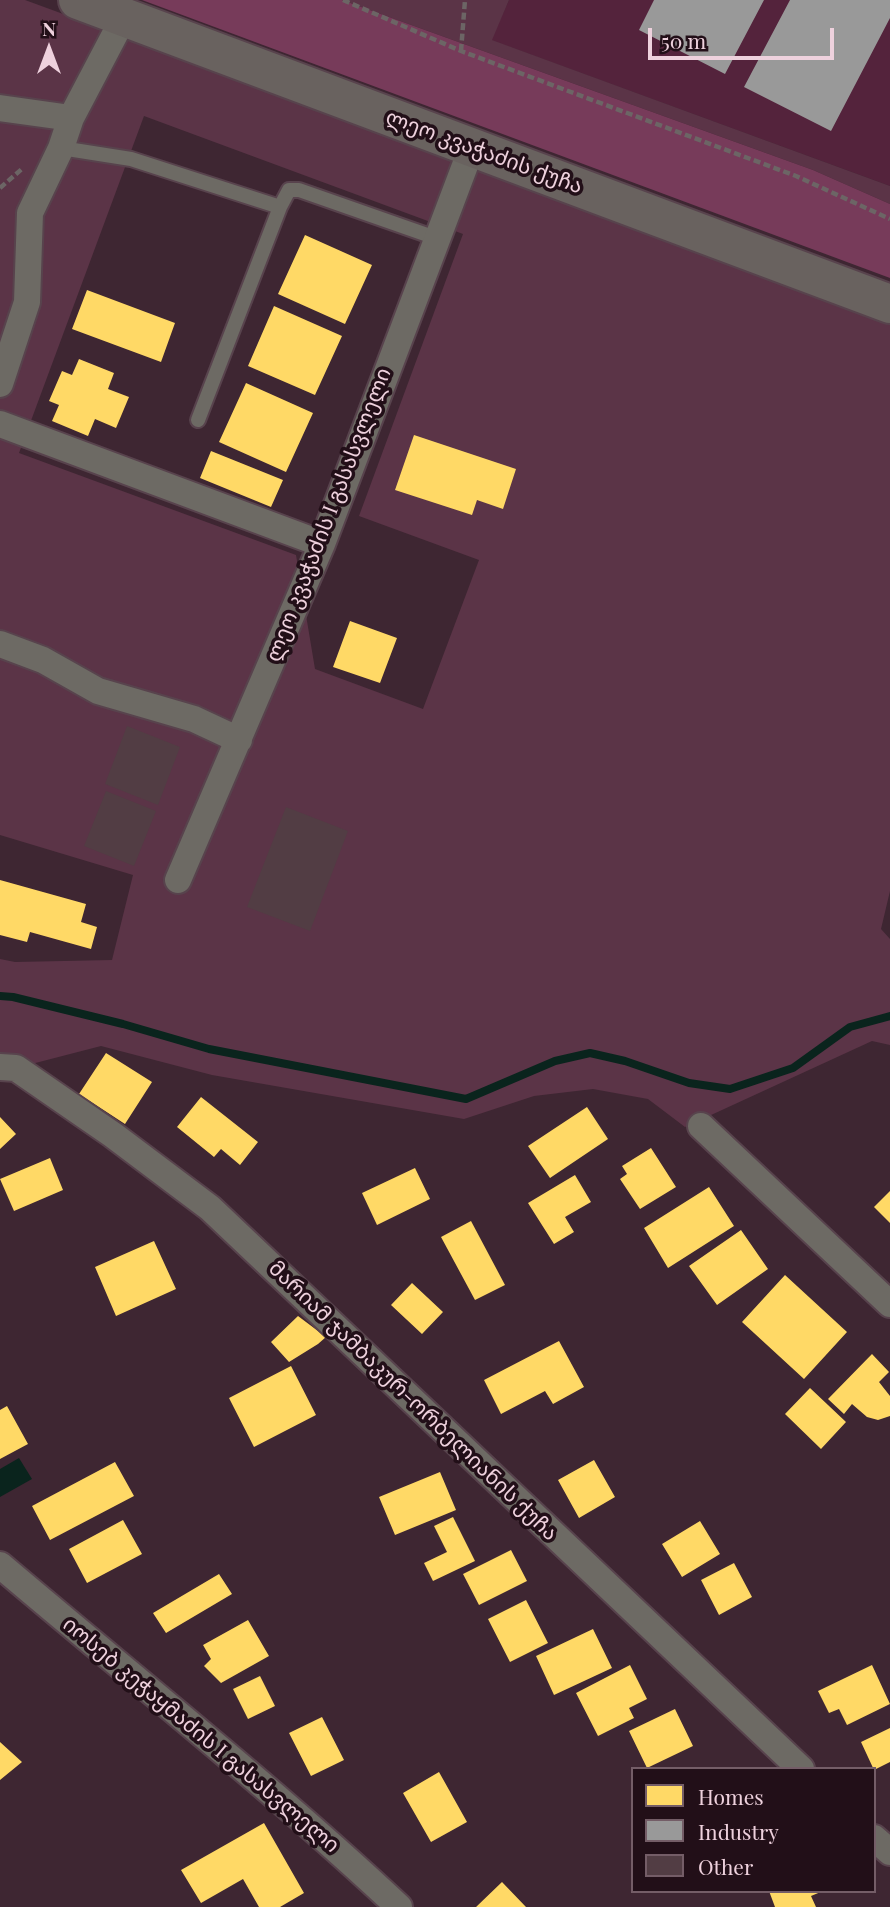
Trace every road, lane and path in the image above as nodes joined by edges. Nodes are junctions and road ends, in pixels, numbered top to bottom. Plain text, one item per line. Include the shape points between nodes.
1 (78, 0) edge
2 (344, 0) edge
3 (465, 0) edge
4 (124, 17) junction
5 (461, 51) junction
6 (0, 108) edge
7 (71, 118) junction
8 (472, 147) junction
9 (61, 148) junction
10 (280, 207) junction
11 (890, 219) edge
12 (436, 238) junction
13 (890, 304) edge
14 (0, 384) edge
15 (198, 420) dead end
16 (0, 424) edge
17 (322, 544) junction
18 (0, 644) edge
19 (239, 740) junction
20 (178, 880) dead end
21 (0, 1067) edge
22 (701, 1126) dead end
23 (890, 1304) edge
24 (0, 1564) edge
25 (799, 1767) edge
26 (876, 1840) edge
27 (890, 1852) edge
28 (399, 1907) edge

1 - 4 main road, ლეო კვაჭაძის ქუჩა
2 - 5 path
3 - 5 path
4 - 7 street
4 - 8 main road, ლეო კვაჭაძის ქუჩა
5 - 11 path via 796,176
6 - 7 street
7 - 9 street
8 - 12 street, ლეო კვაჭაძის I გასასვლელი
8 - 13 main road, ლეო კვაჭაძის ქუჩა
9 - 10 lane via 131,159
9 - 14 street via 30,214 27,302
10 - 12 lane via 289,190 299,190
10 - 15 lane
12 - 17 street, ლეო კვაჭაძის I გასასვლელი
16 - 17 street
17 - 19 street, ლეო კვაჭაძის I გასასვლელი
18 - 19 street via 43,660 98,691 194,719
19 - 20 street, ლეო კვაჭაძის I გასასვლელი
21 - 25 street, მარიამ ჯამბაკურ-ორბელიანის ქუჩა via 16,1068 211,1208
22 - 23 street
24 - 28 street, იოსებ კეჭაყმაძის I გასასვლელი via 216,1744
26 - 27 street

